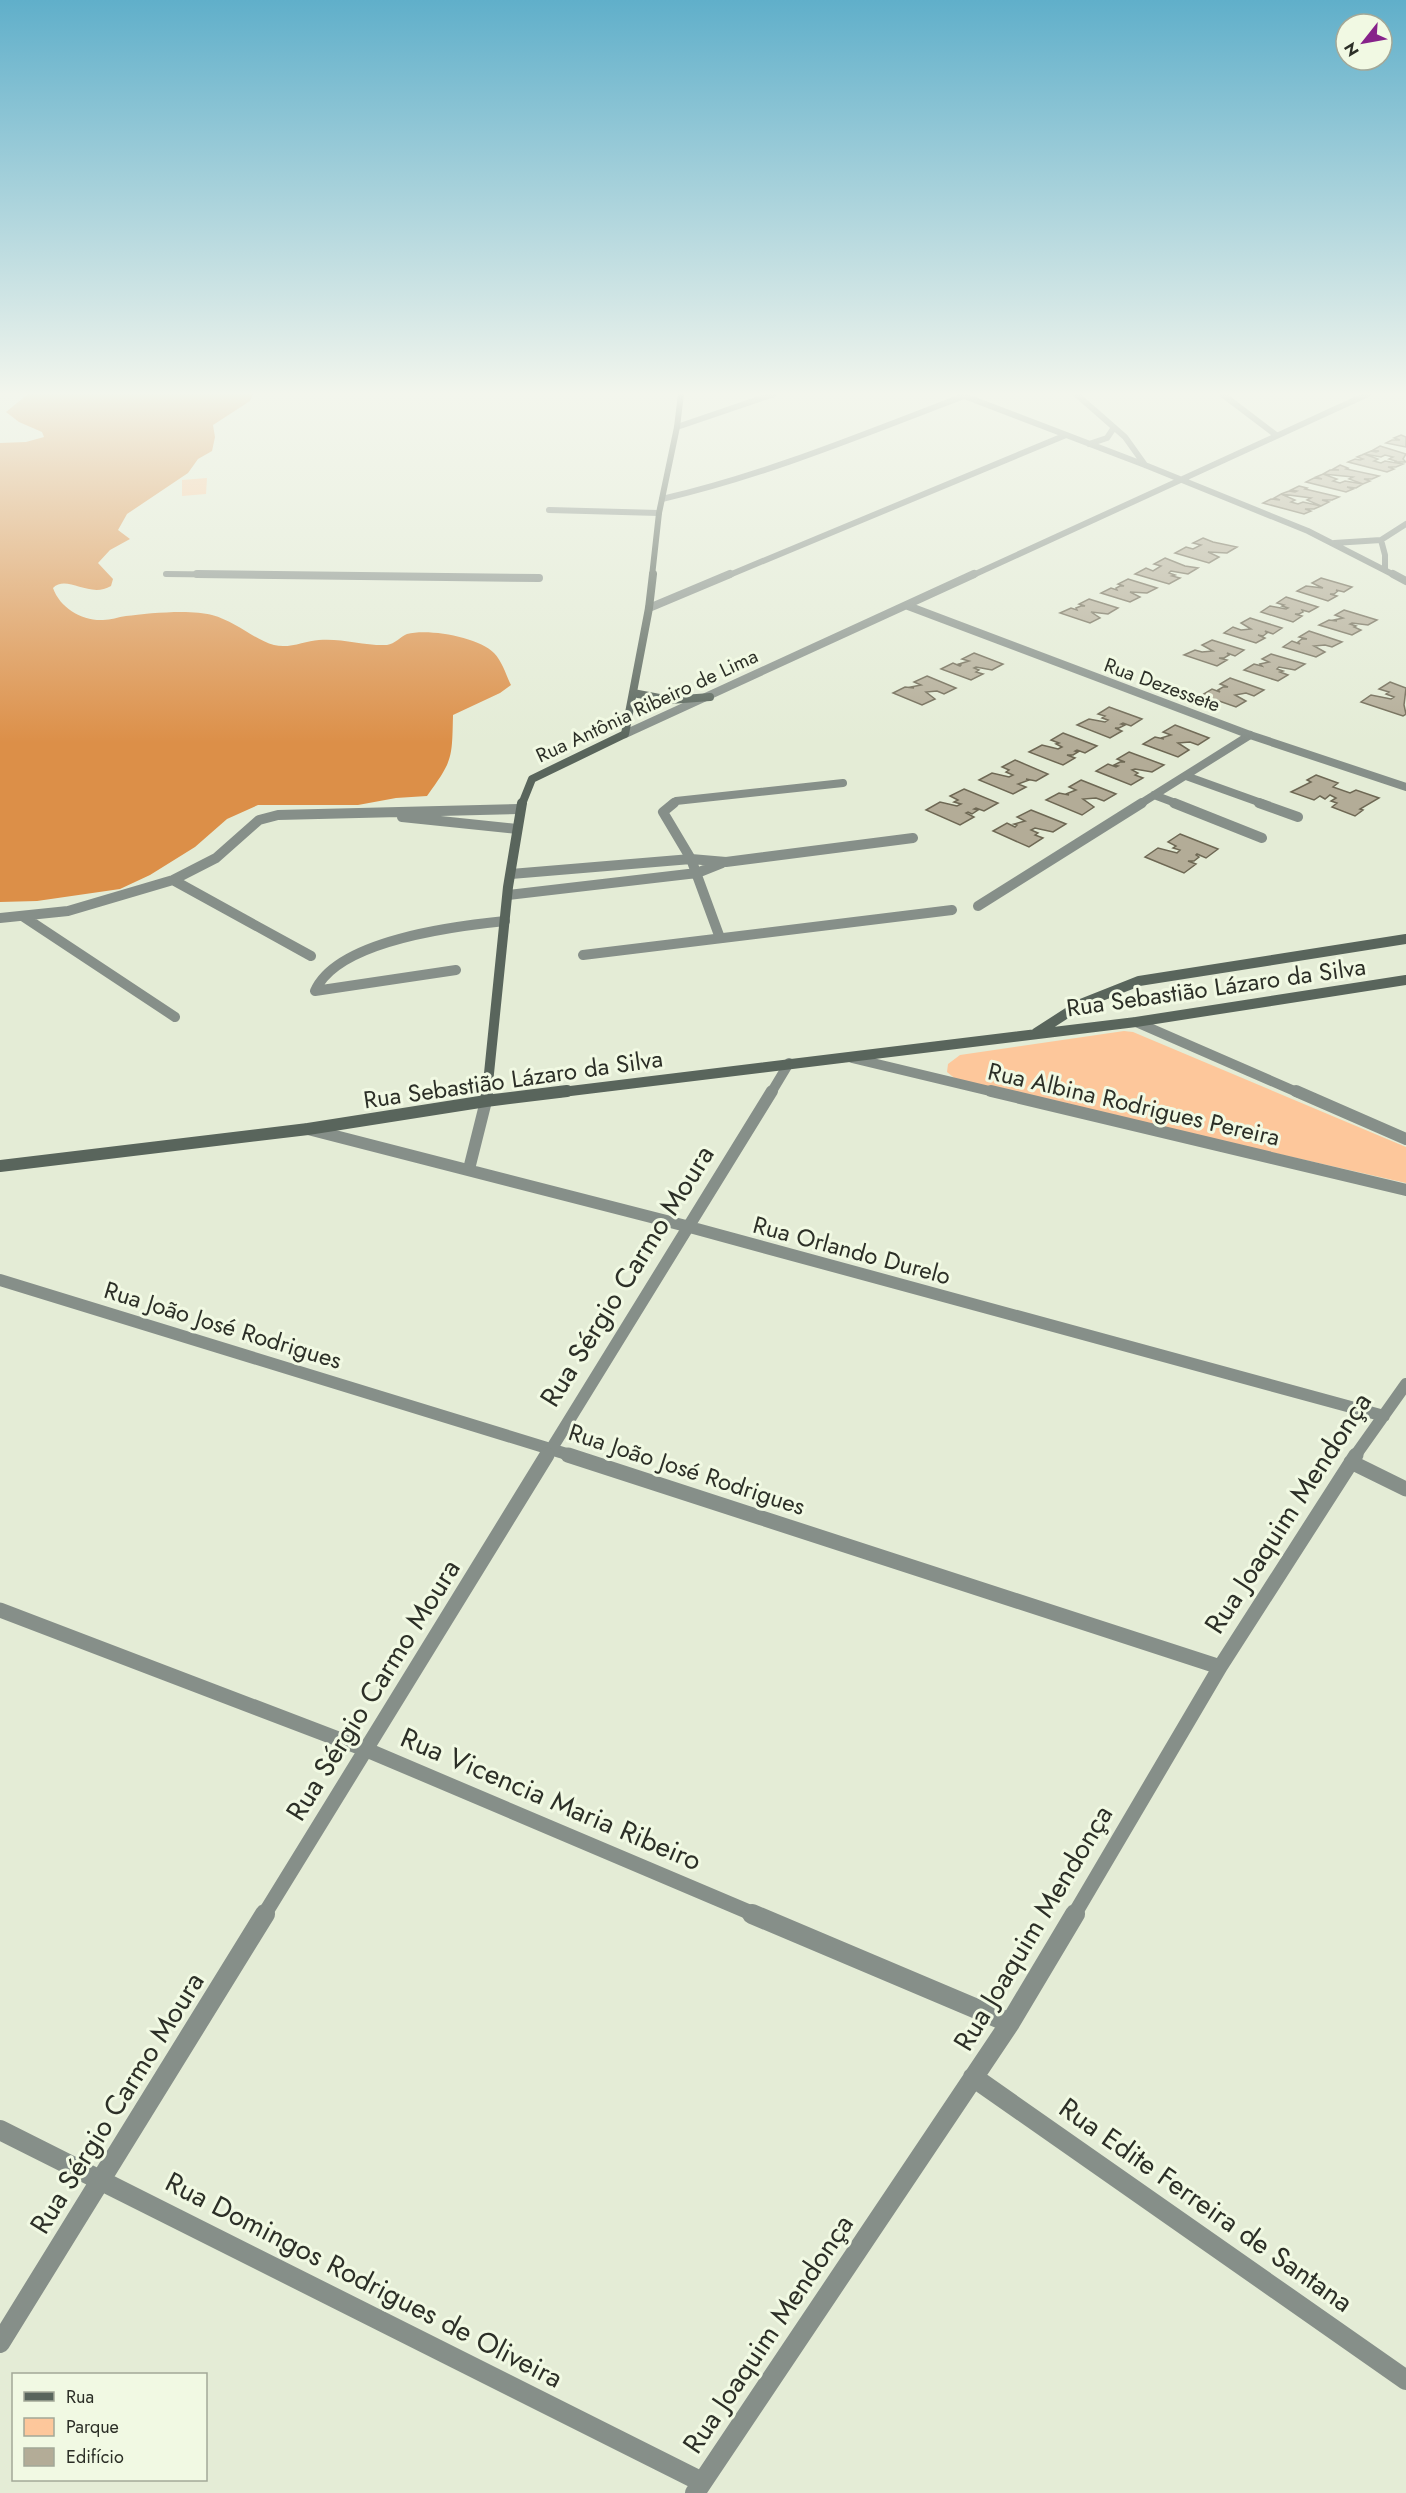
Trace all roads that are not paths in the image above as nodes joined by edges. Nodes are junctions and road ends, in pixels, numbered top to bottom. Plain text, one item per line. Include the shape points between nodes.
1 (583, 510) edge
2 (885, 510) edge
3 (1115, 510) edge
4 (1254, 510) edge
5 (659, 513) joint
6 (1406, 524) edge
7 (1381, 540) junction
8 (1332, 543) junction
9 (1385, 568) junction
10 (166, 574) dead end
11 (539, 578) dead end
12 (1406, 580) edge
13 (908, 606) junction
14 (650, 608) junction
15 (633, 693) junction
16 (710, 697) junction
17 (625, 734) junction
18 (1250, 735) junction
19 (1186, 776) junction
20 (843, 783) dead end
21 (1406, 787) edge
22 (1154, 795) junction
23 (520, 809) junction
24 (389, 814) junction
25 (1298, 817) dead end
26 (517, 829) junction
27 (913, 838) dead end
28 (1262, 838) dead end
29 (691, 859) junction
30 (726, 862) junction
31 (697, 873) junction
32 (511, 874) junction
33 (173, 880) junction
34 (508, 895) junction
35 (978, 906) dead end
36 (952, 910) dead end
37 (24, 917) junction
38 (0, 918) edge
39 (505, 921) junction
40 (720, 938) junction
41 (1406, 939) edge
42 (583, 955) dead end
43 (311, 956) dead end
44 (456, 970) dead end
45 (1406, 980) edge
46 (175, 1017) dead end
47 (1136, 1022) junction
48 (1033, 1035) junction
49 (852, 1058) junction
50 (789, 1063) junction
51 (486, 1101) junction
52 (308, 1129) junction
53 (1406, 1139) edge
54 (0, 1166) edge
55 (469, 1169) junction
56 (1406, 1190) edge
57 (686, 1226) junction
58 (0, 1280) edge
59 (1406, 1384) edge
60 (1384, 1416) junction
61 (550, 1449) junction
62 (1351, 1462) junction
63 (1406, 1489) edge
64 (0, 1610) edge
65 (1220, 1667) junction
66 (367, 1750) junction
67 (1010, 2024) junction
68 (973, 2077) junction
69 (0, 2130) edge
70 (100, 2179) junction
71 (0, 2343) edge
72 (1406, 2380) edge
73 (698, 2488) edge

1 - 5 street
2 - 14 street
3 - 13 street, Rua Antônia Ribeiro de Lima
4 - 8 street
5 - 14 street
6 - 7 street
7 - 8 street
7 - 9 street
8 - 9 street
9 - 12 street
10 - 11 street
13 - 16 street, Rua Antônia Ribeiro de Lima
13 - 18 street, Rua Dezessete
14 - 15 street
15 - 16 street via 670,700
15 - 17 street
16 - 17 street, Rua Antônia Ribeiro de Lima
17 - 23 street, Rua Antônia Ribeiro de Lima via 532,779
18 - 19 street
18 - 21 street, Rua Dezessete
19 - 22 street
19 - 25 street
20 - 29 street via 676,801 663,812
22 - 28 street
22 - 35 street
23 - 24 street via 458,808
23 - 26 street, Rua Antônia Ribeiro de Lima
24 - 26 street
24 - 33 street via 278,815 259,820 216,858
26 - 32 street, Rua Antônia Ribeiro de Lima
27 - 30 street
29 - 30 street
29 - 31 street
29 - 32 street
30 - 31 street
31 - 34 street
31 - 40 street
32 - 34 street, Rua Antônia Ribeiro de Lima
33 - 37 street via 68,911
33 - 43 street
34 - 39 street, Rua Antônia Ribeiro de Lima
36 - 40 street
37 - 38 street
37 - 46 street
39 - 44 street via 442,928 362,952 323,974 315,983 315,991
39 - 51 street, Rua Antônia Ribeiro de Lima
40 - 42 street
41 - 48 street, Rua Sebastião Lázaro da Silva via 1139,981 1081,1004
45 - 47 street, Rua Sebastião Lázaro da Silva
47 - 48 street, Rua Sebastião Lázaro da Silva
47 - 53 street
48 - 49 street, Rua Sebastião Lázaro da Silva
49 - 50 street, Rua Sebastião Lázaro da Silva
49 - 56 street, Rua Albina Rodrigues Pereira
50 - 51 street, Rua Sebastião Lázaro da Silva
50 - 57 street, Rua Sérgio Carmo Moura
51 - 52 street, Rua Sebastião Lázaro da Silva
51 - 55 street, Rua Antônia Ribeiro de Lima
52 - 54 street, Rua Sebastião Lázaro da Silva
52 - 55 street, Rua Orlando Durelo
55 - 57 street, Rua Orlando Durelo
57 - 60 street, Rua Orlando Durelo
57 - 61 street, Rua Sérgio Carmo Moura
58 - 61 street, Rua João José Rodrigues
59 - 60 street, Rua Joaquim Mendonça
60 - 62 street, Rua Joaquim Mendonça
61 - 65 street, Rua João José Rodrigues
61 - 66 street, Rua Sérgio Carmo Moura
62 - 63 street
62 - 65 street, Rua Joaquim Mendonça
64 - 66 street, Rua Vicencia Maria Ribeiro
65 - 67 street, Rua Joaquim Mendonça
66 - 67 street, Rua Vicencia Maria Ribeiro
66 - 70 street, Rua Sérgio Carmo Moura
67 - 68 street, Rua Joaquim Mendonça
68 - 72 street, Rua Edite Ferreira de Santana
68 - 73 street, Rua Joaquim Mendonça
69 - 70 street, Rua Domingos Rodrigues de Oliveira
70 - 71 street, Rua Sérgio Carmo Moura
70 - 73 street, Rua Domingos Rodrigues de Oliveira

